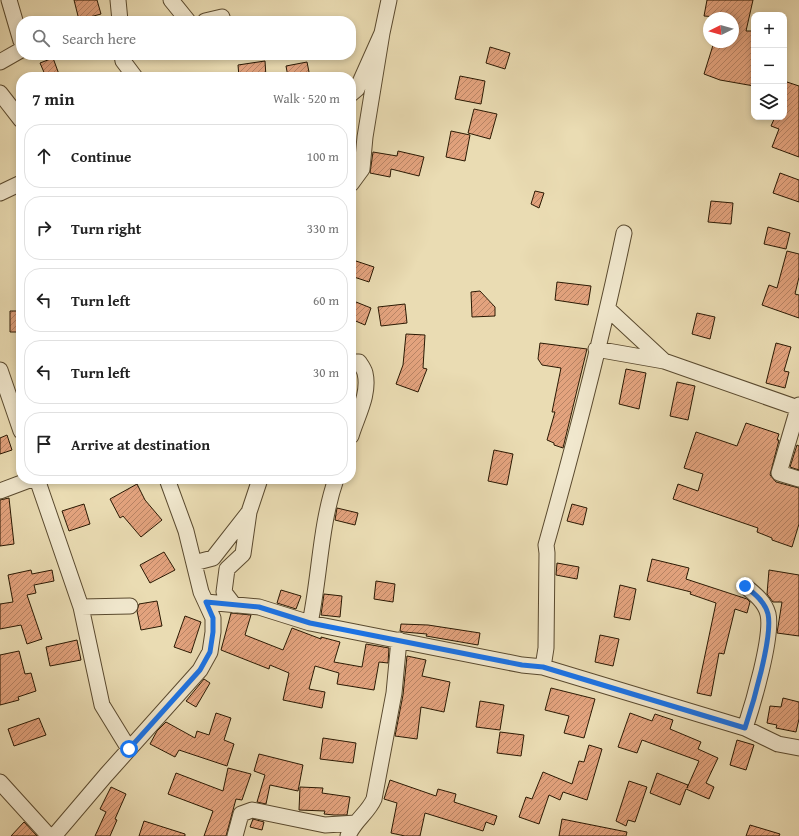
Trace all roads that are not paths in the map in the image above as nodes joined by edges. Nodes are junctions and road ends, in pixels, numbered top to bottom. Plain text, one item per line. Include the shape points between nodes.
1 (9, 0) edge
2 (118, 0) edge
3 (171, 0) edge
4 (389, 0) edge
5 (120, 16) edge
6 (184, 16) edge
7 (16, 24) edge
8 (382, 33) junction
9 (16, 53) edge
10 (123, 60) edge
11 (0, 62) edge
12 (131, 72) edge
13 (356, 90) edge
14 (0, 93) edge
15 (16, 114) edge
16 (356, 177) edge
17 (16, 185) edge
18 (0, 193) edge
19 (624, 233) dead end
20 (608, 309) junction
21 (596, 349) junction
22 (664, 361) junction
23 (356, 362) edge
24 (0, 370) edge
25 (799, 406) edge
26 (16, 416) edge
27 (356, 420) edge
28 (799, 479) edge
29 (19, 484) edge
30 (39, 484) edge
31 (169, 484) edge
32 (258, 484) edge
33 (335, 484) edge
34 (0, 491) edge
35 (249, 512) junction
36 (194, 563) junction
37 (745, 586) dead end
38 (206, 602) junction
39 (234, 605) junction
40 (130, 606) dead end
41 (81, 608) junction
42 (310, 623) junction
43 (398, 640) junction
44 (543, 667) junction
45 (745, 728) junction
46 (799, 748) edge
47 (129, 749) junction
48 (0, 782) edge
49 (356, 823) junction
50 (49, 836) edge
51 (54, 836) edge
52 (235, 836) edge
53 (348, 836) edge

1 - 7 street
2 - 5 street
3 - 6 street
4 - 8 street
8 - 13 street
8 - 16 street via 362,169
9 - 11 street
10 - 12 street
14 - 15 street
17 - 18 street
19 - 20 street
20 - 21 street
20 - 22 street
21 - 22 street
21 - 44 street via 571,456 546,545 546,648
22 - 25 street
23 - 27 street via 359,362 365,372 364,401
24 - 26 street
25 - 28 street via 779,473
29 - 34 street
30 - 41 street
31 - 36 street via 186,531
32 - 35 street
33 - 42 street via 327,515
35 - 36 street via 213,558
35 - 39 street via 242,554 227,569 225,579 224,592
36 - 38 street
37 - 45 street via 761,600 769,622 758,681
38 - 39 street
38 - 47 street via 213,618 210,652 200,670
39 - 42 street via 259,607
40 - 41 street
41 - 47 street via 102,706
42 - 43 street
43 - 44 street
43 - 49 street via 394,693 374,799
44 - 45 street
45 - 46 street via 778,744
47 - 51 street
48 - 50 street
49 - 52 street via 325,825 252,810 241,814
49 - 53 street

